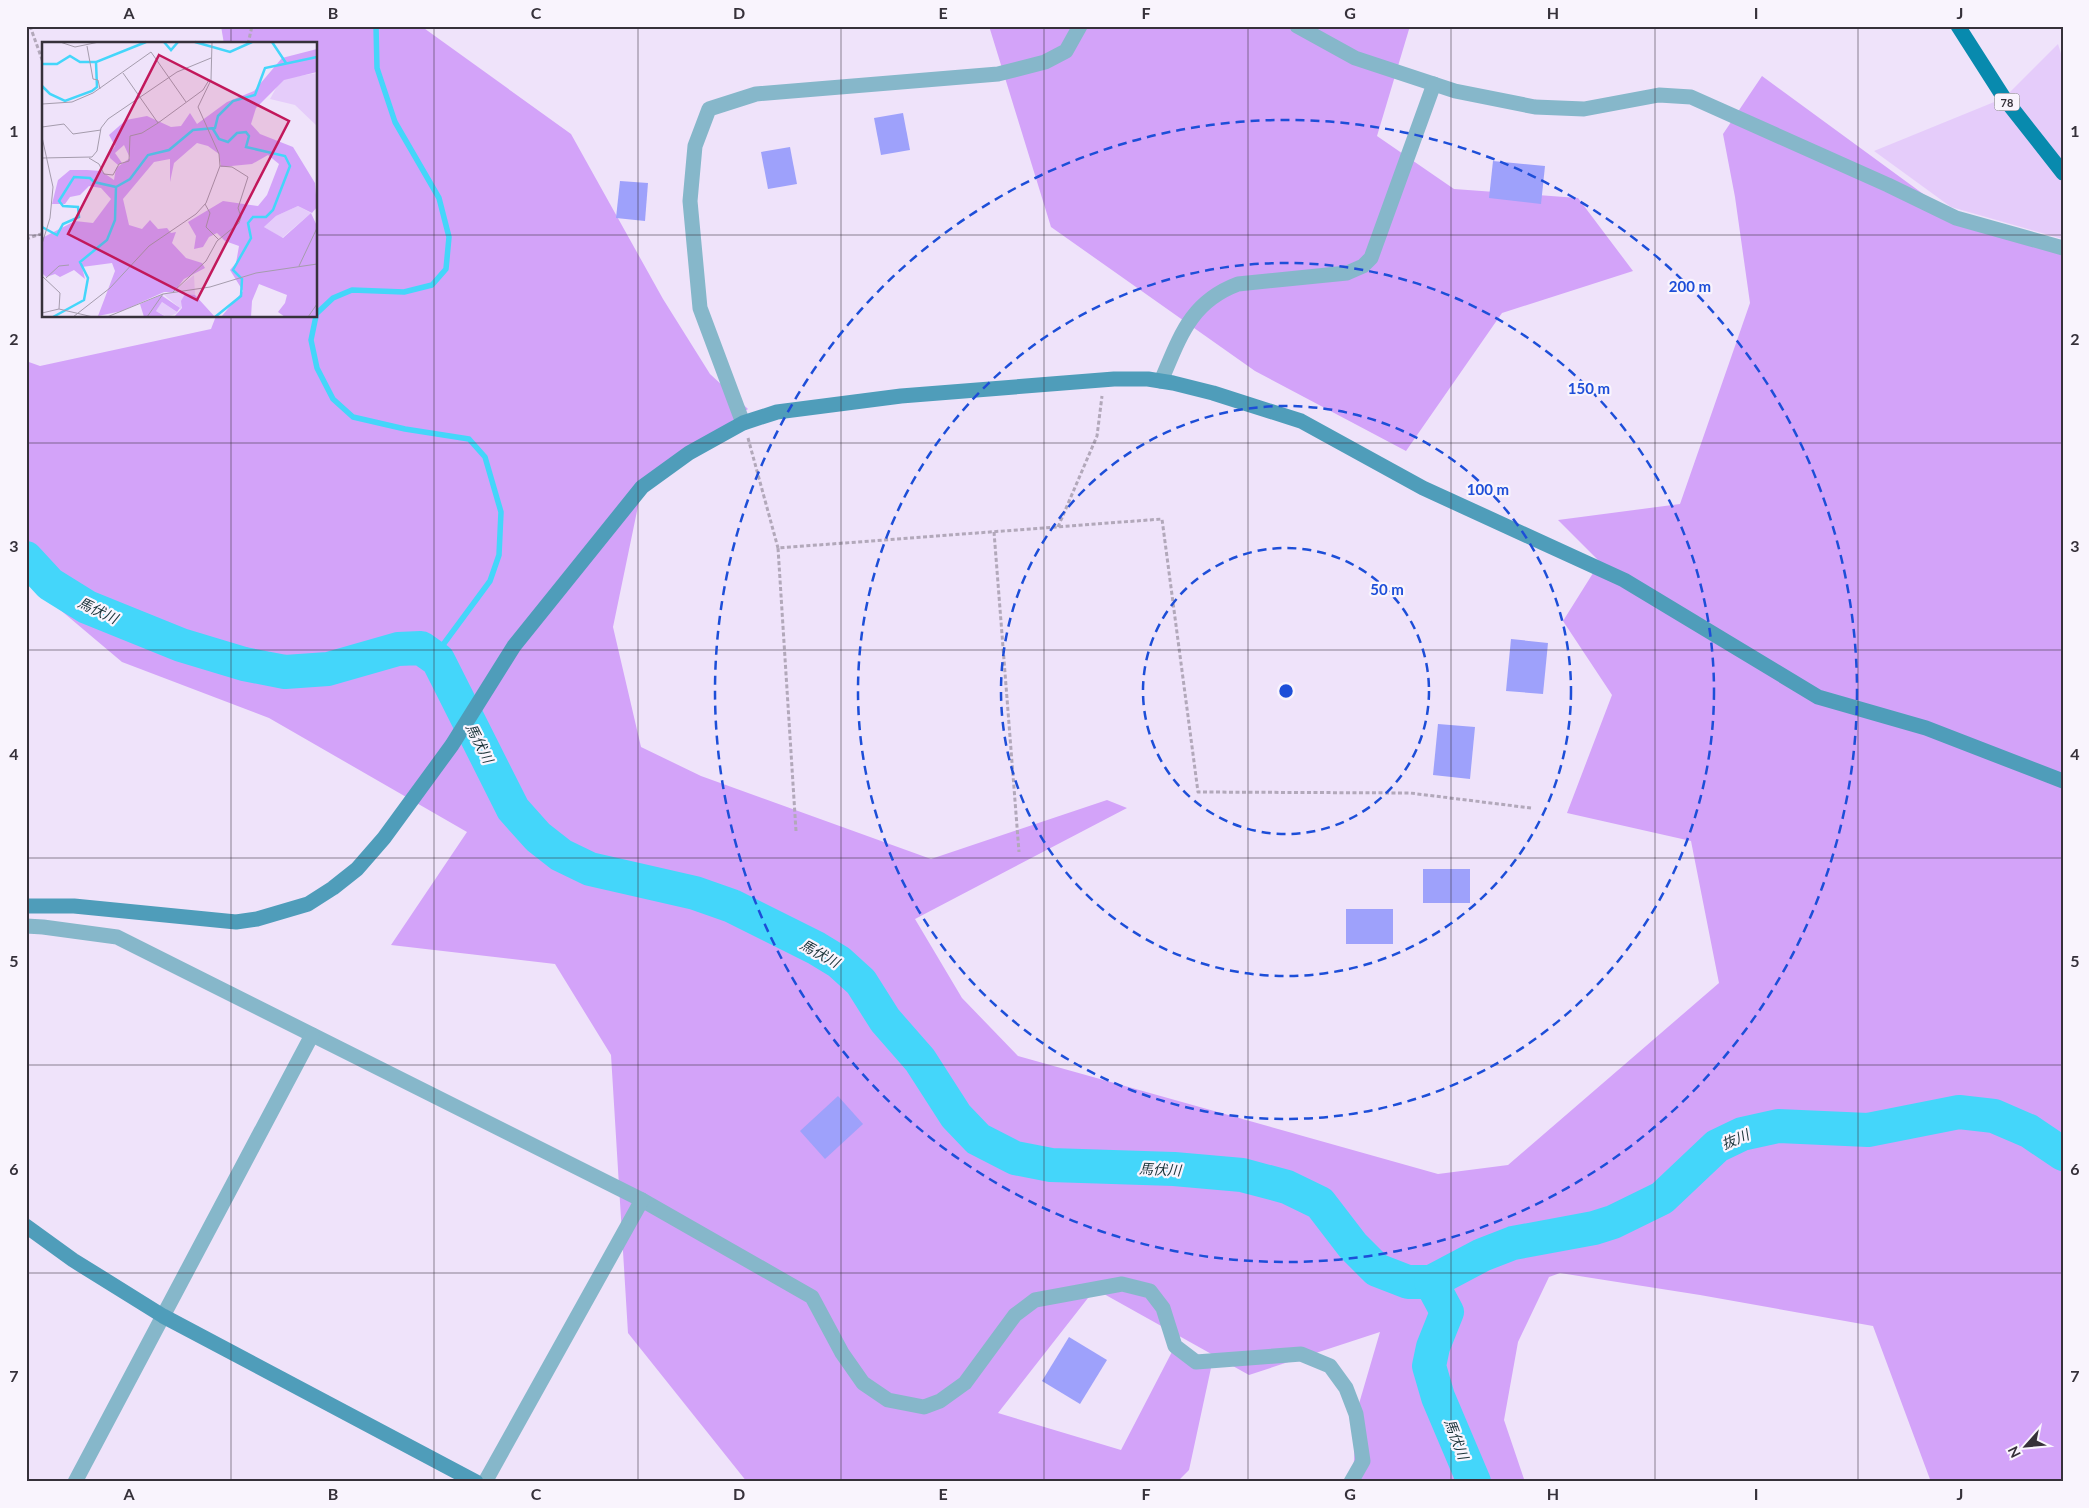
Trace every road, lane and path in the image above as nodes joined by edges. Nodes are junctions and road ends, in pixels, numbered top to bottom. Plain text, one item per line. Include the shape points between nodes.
1 (30, 26) edge
2 (252, 26) edge
3 (1080, 26) edge
4 (1297, 26) edge
5 (1958, 26) edge
6 (248, 42) edge
7 (42, 59) edge
8 (1434, 84) junction
9 (2063, 173) edge
10 (42, 234) edge
11 (26, 239) edge
12 (2063, 248) edge
13 (1104, 381) junction
14 (1161, 381) junction
15 (743, 423) junction
16 (1058, 528) junction
17 (994, 532) junction
18 (778, 548) junction
19 (2063, 781) edge
20 (1532, 808) dead end
21 (796, 831) dead end
22 (1019, 852) dead end
23 (26, 906) edge
24 (26, 926) edge
25 (312, 1035) junction
26 (642, 1200) junction
27 (26, 1226) edge
28 (163, 1316) junction
29 (75, 1482) edge
30 (476, 1482) edge
31 (485, 1482) edge
32 (1351, 1482) edge

1 - 7 path
2 - 6 path
3 - 15 street via 1066,51 1045,62 998,74 756,94 709,109 695,146 690,201 700,308
4 - 8 street via 1355,58
5 - 9 main road, 78 via 2004,98
8 - 12 street via 1535,106 1584,108 1659,95 1690,97 1956,218
8 - 14 street via 1371,258 1363,266 1347,273 1238,284 1222,290 1206,301 1185,326
10 - 11 path
13 - 14 street
13 - 15 street via 901,396 777,412
13 - 16 path via 1097,436
14 - 19 street via 1213,393 1302,421 1423,488 1624,580 1818,696 1926,728
15 - 18 path
15 - 23 street via 689,452 642,487 514,646 452,745 384,838 357,869 333,888 308,904 236,922 74,906
16 - 17 path
16 - 20 path via 1162,520 1198,792 1410,793
17 - 18 path
17 - 22 path
18 - 21 path
24 - 25 street via 116,937
25 - 26 street
25 - 28 street
26 - 31 street
26 - 32 street via 812,1297 863,1384 888,1400 904,1404 924,1407 940,1401 965,1383 1015,1315 1035,1300 1122,1284 1150,1290 1163,1308 1175,1346 1196,1362 1301,1354 1330,1366 1346,1388 1356,1414 1362,1460
27 - 28 street via 73,1260
28 - 29 street
28 - 30 street

